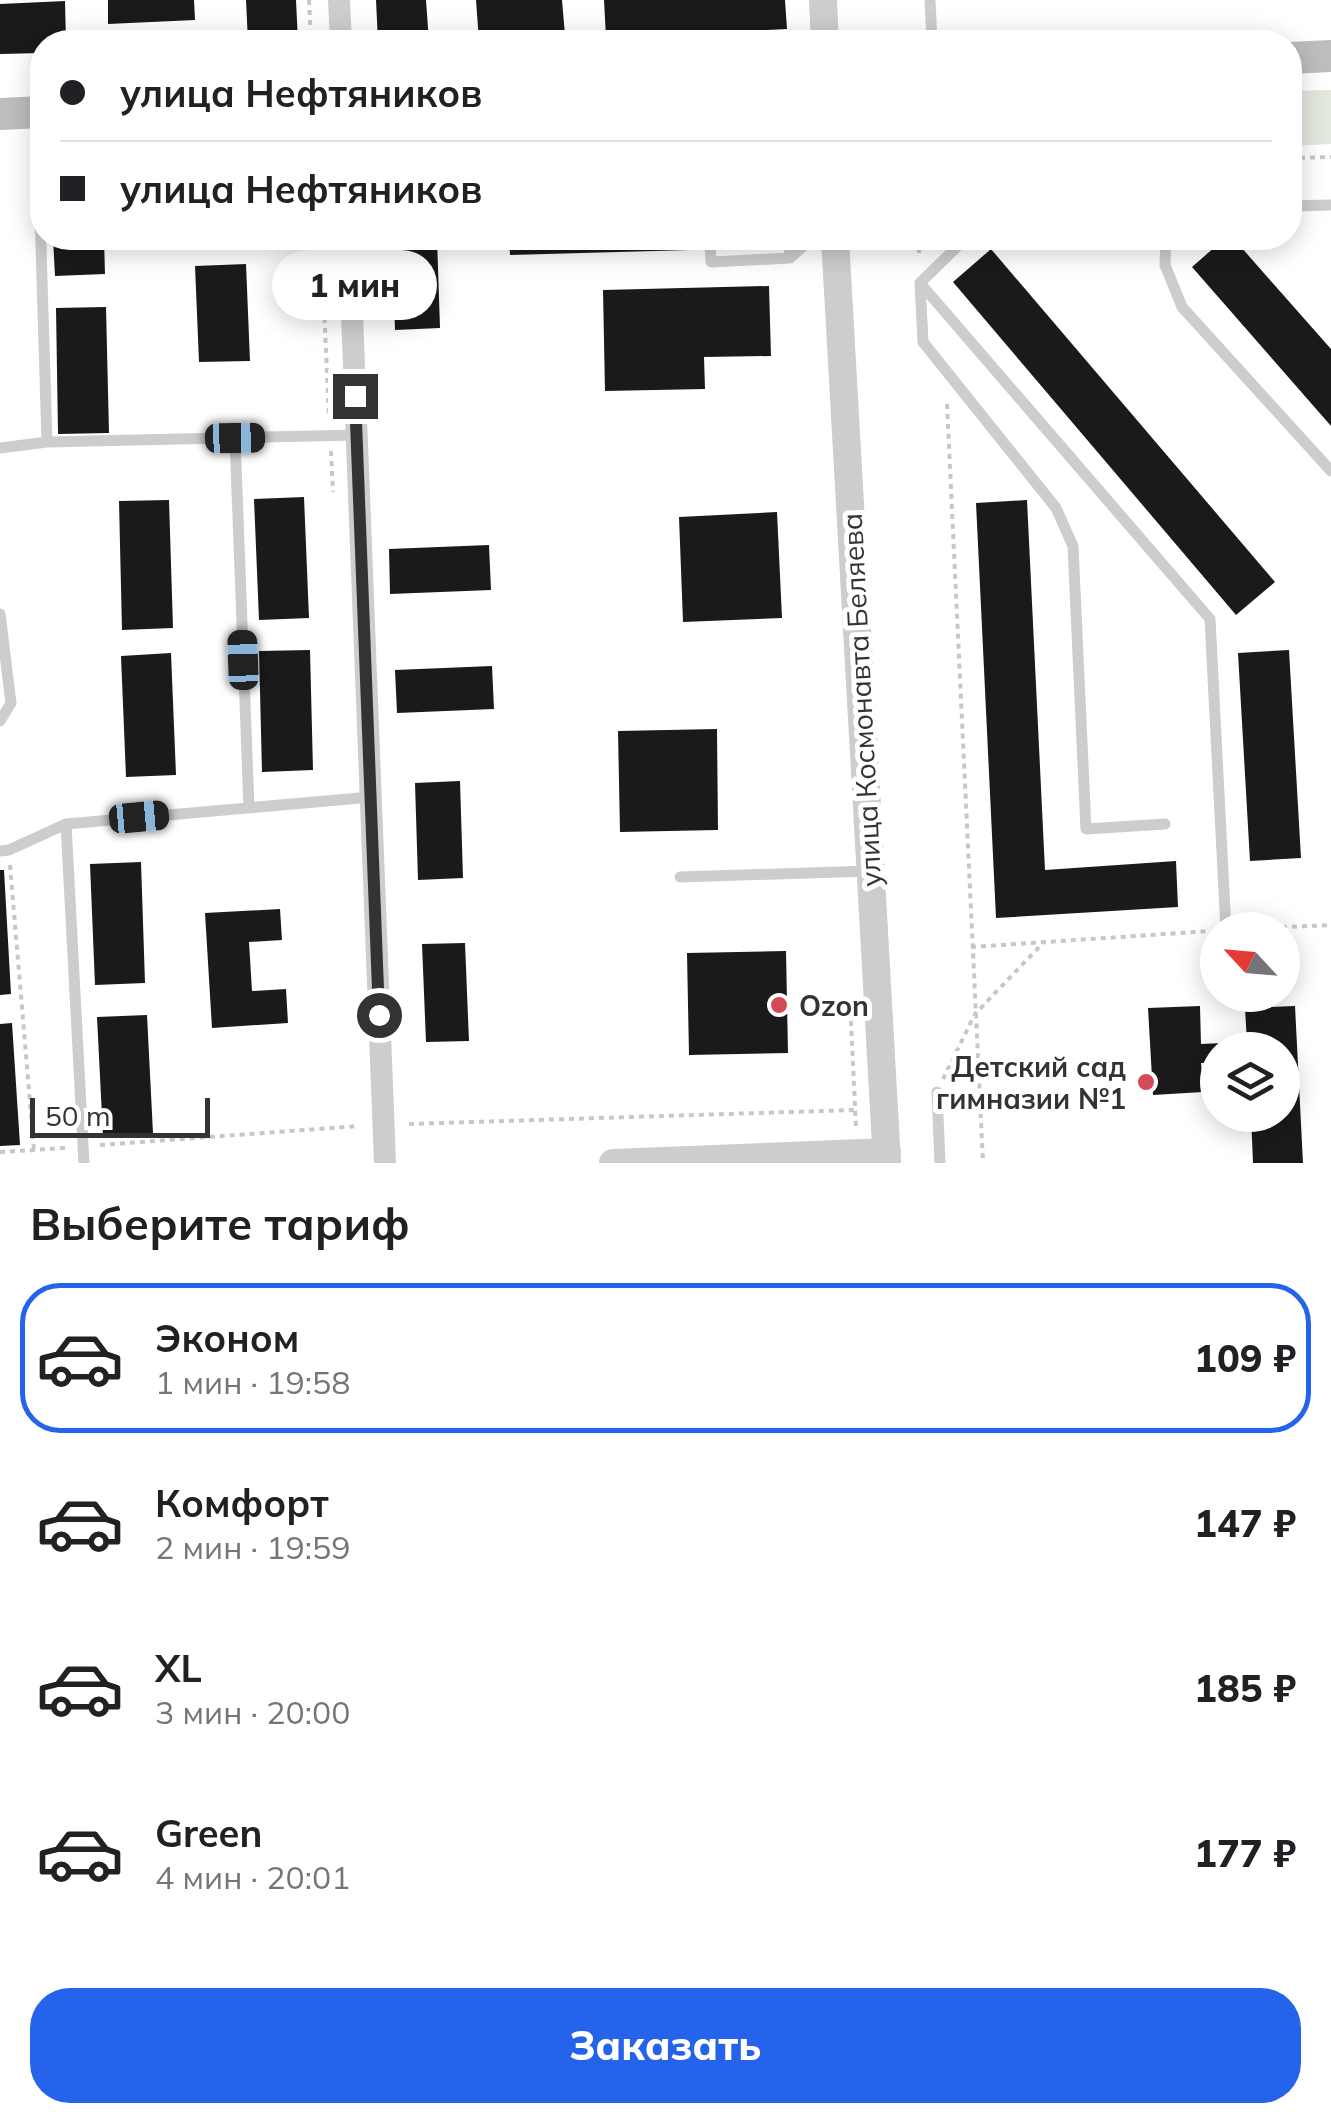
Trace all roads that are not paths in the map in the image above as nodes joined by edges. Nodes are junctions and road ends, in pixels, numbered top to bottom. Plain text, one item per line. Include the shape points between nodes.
1 (339, 0) edge
2 (823, 0) edge
3 (930, 0) edge
4 (340, 30) edge
5 (824, 30) edge
6 (931, 30) edge
7 (1331, 56) edge
8 (1302, 57) edge
9 (30, 112) edge
10 (0, 114) edge
11 (1331, 205) edge
12 (1302, 206) edge
13 (43, 250) edge
14 (349, 250) edge
15 (710, 250) edge
16 (790, 250) edge
17 (799, 250) edge
18 (836, 250) edge
19 (953, 250) edge
20 (1166, 250) edge
21 (790, 258) junction
22 (920, 282) junction
23 (357, 435) junction
24 (235, 438) junction
25 (46, 442) junction
26 (0, 448) edge
27 (1331, 471) edge
28 (0, 614) edge
29 (0, 722) edge
30 (371, 797) junction
31 (249, 808) junction
32 (66, 824) junction
33 (1165, 824) dead end
34 (4, 851) edge
35 (871, 870) junction
36 (680, 877) dead end
37 (1225, 912) edge
38 (937, 1092) road end
39 (887, 1157) edge
40 (84, 1163) edge
41 (384, 1163) edge
42 (613, 1163) edge
43 (940, 1163) edge

1 - 4 street
2 - 5 street
3 - 6 lane
7 - 8 main road
9 - 10 main road
11 - 12 lane
13 - 25 lane
14 - 23 street
15 - 21 lane via 711,262
16 - 21 lane
17 - 21 lane
18 - 35 street, улица Космонавта Беляева
19 - 22 lane
20 - 27 lane via 1182,307
22 - 33 lane via 923,342 1056,508 1073,546 1086,829
22 - 37 lane via 1210,618
23 - 24 lane
23 - 30 street
24 - 25 lane
24 - 31 lane
25 - 26 lane
28 - 29 lane via 11,703
30 - 31 lane
30 - 41 street via 373,1125
31 - 32 lane
32 - 34 lane
32 - 40 lane
35 - 36 lane
35 - 39 street, улица Космонавта Беляева
38 - 43 lane
39 - 42 street

